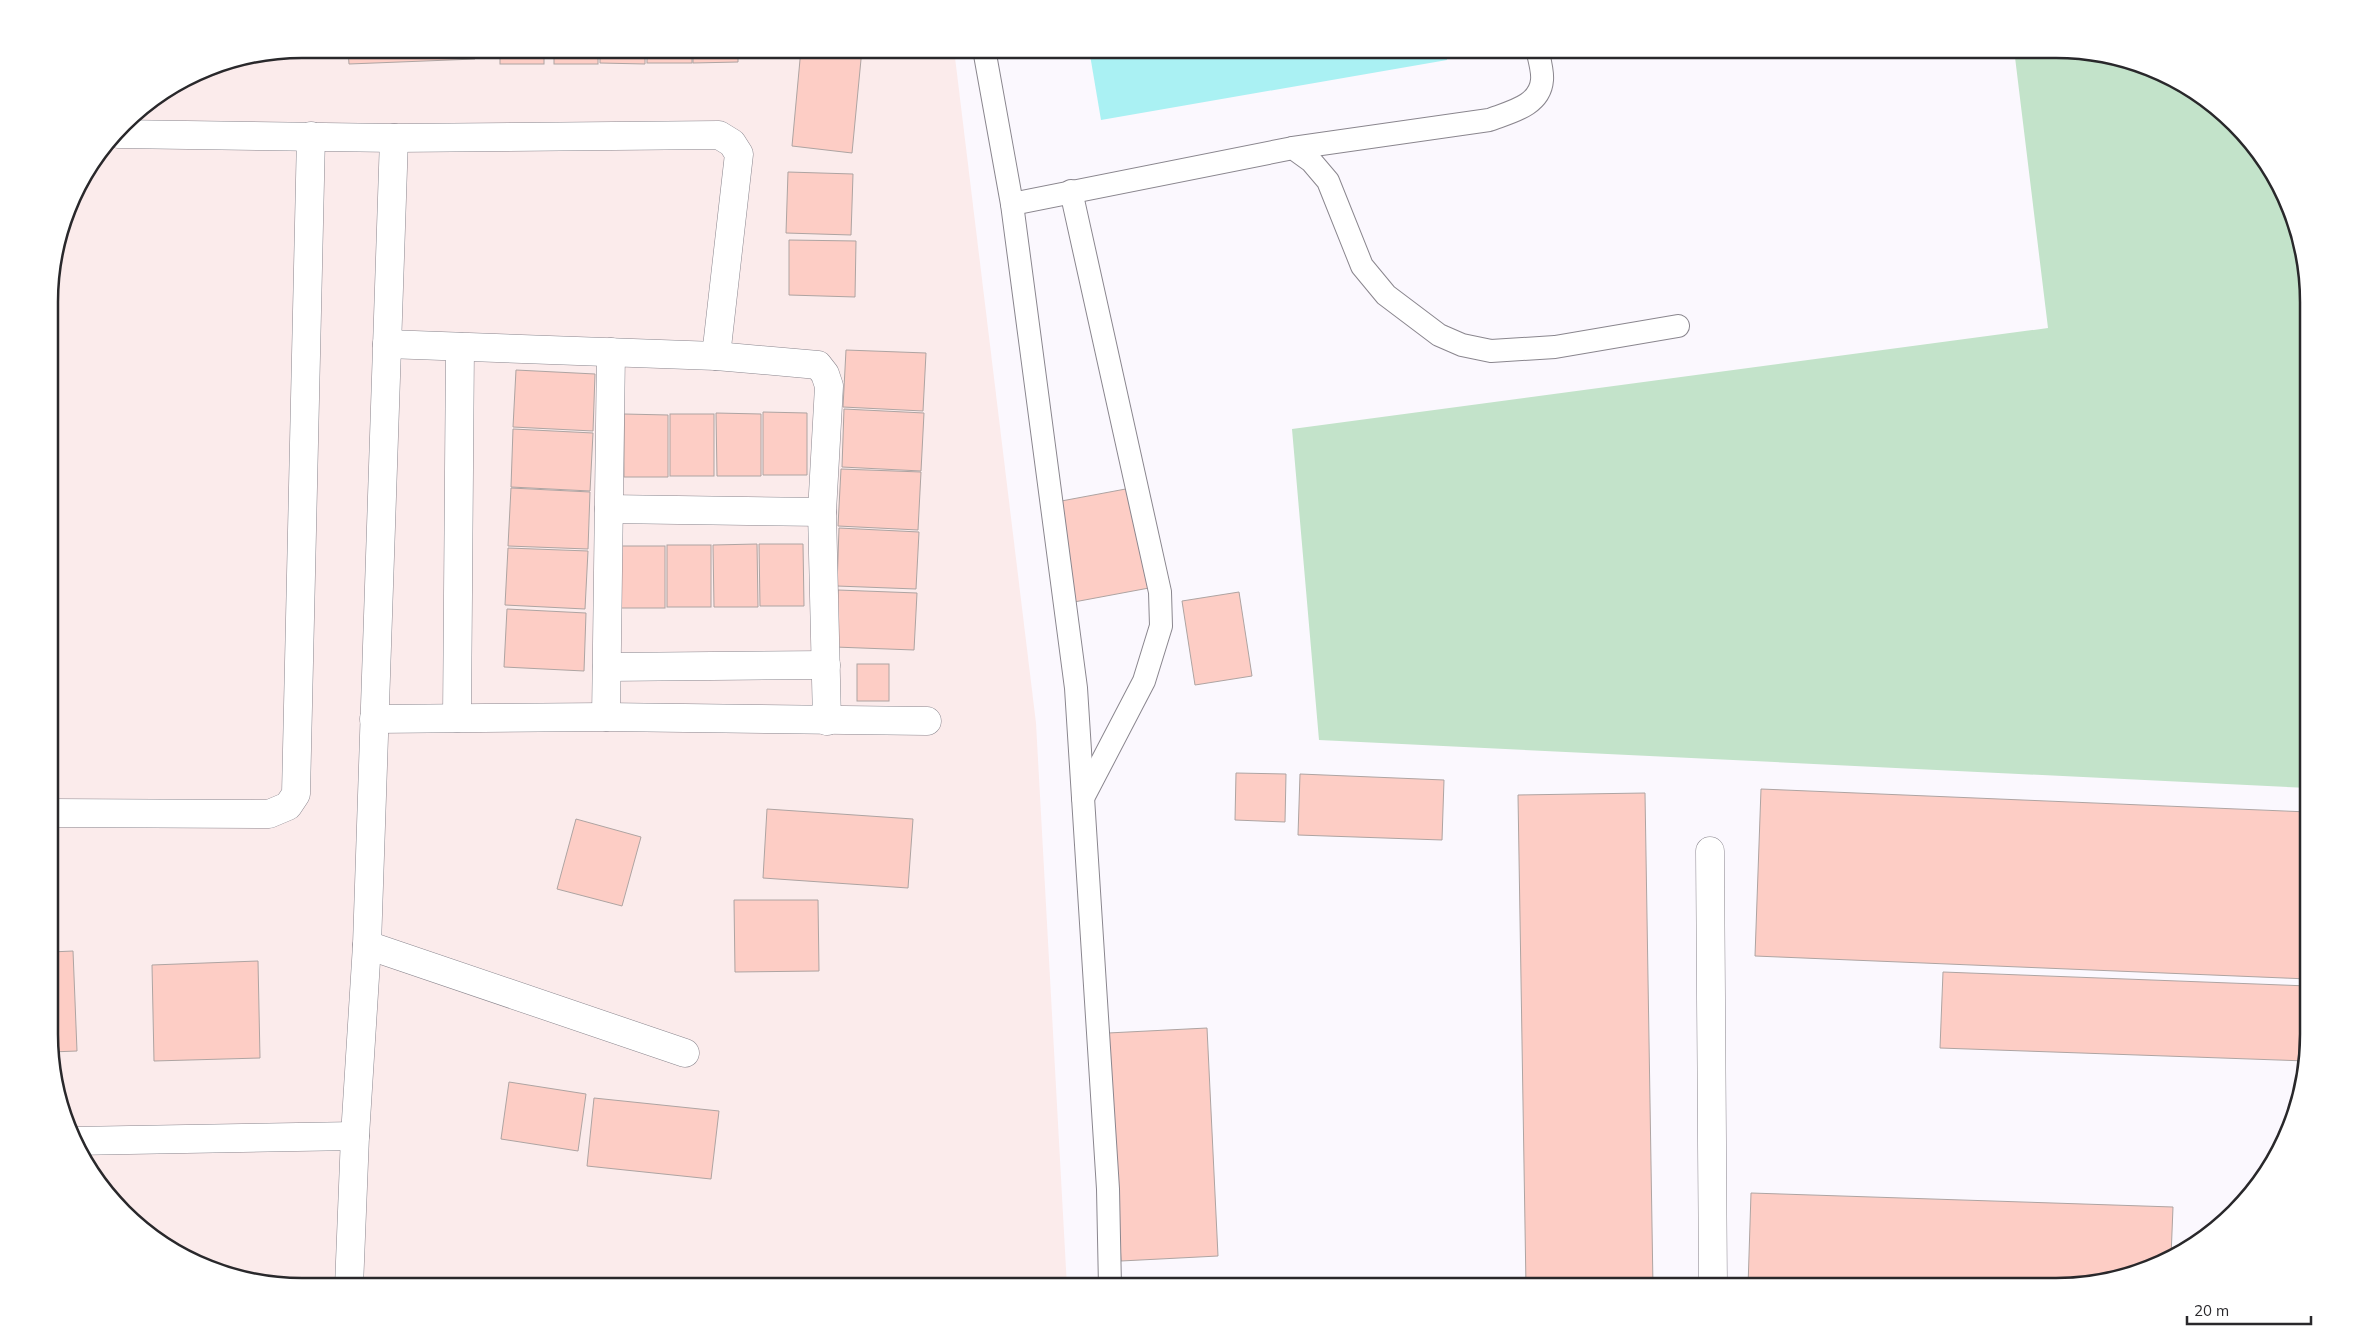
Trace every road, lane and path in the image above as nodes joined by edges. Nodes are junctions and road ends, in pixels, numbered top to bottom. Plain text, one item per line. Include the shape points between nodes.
1 (985, 57) edge
2 (1538, 57) edge
3 (124, 134) edge
4 (311, 136) junction
5 (394, 138) junction
6 (1293, 148) junction
7 (1072, 191) junction
8 (1012, 204) junction
9 (1678, 326) dead end
10 (387, 344) junction
11 (460, 347) junction
12 (611, 352) junction
13 (716, 356) junction
14 (609, 510) junction
15 (822, 512) junction
16 (826, 665) junction
17 (607, 667) junction
18 (606, 717) junction
19 (457, 718) junction
20 (374, 719) junction
21 (827, 720) junction
22 (927, 721) dead end
23 (1082, 798) junction
24 (58, 813) edge
25 (1710, 851) dead end
26 (367, 945) junction
27 (685, 1053) dead end
28 (355, 1136) junction
29 (82, 1141) edge
30 (349, 1278) edge
31 (1110, 1278) edge
32 (1713, 1278) edge

1 - 8 lane
2 - 6 lane via 1542,80 1532,101 1517,110 1489,120
3 - 4 street
4 - 5 street
4 - 24 street via 296,794 288,806 270,814
5 - 10 street
5 - 13 street via 719,135 732,143 739,154
6 - 7 lane
6 - 9 lane via 1311,161 1328,181 1362,266 1386,295 1439,335 1462,345 1492,350 1554,347
7 - 8 lane
7 - 23 lane via 1160,592 1161,617 1144,681
8 - 23 lane via 1076,688
10 - 11 street
10 - 20 street
11 - 12 street
11 - 19 street
12 - 13 street
12 - 14 street
13 - 15 street via 818,365 825,374 829,386
14 - 15 street
14 - 17 street
15 - 16 street
16 - 17 street
16 - 21 street
17 - 18 street
18 - 19 street
18 - 21 street
19 - 20 street
20 - 26 street
21 - 22 street
23 - 31 lane via 1108,1189
25 - 32 street
26 - 27 street
26 - 28 street
28 - 29 street
28 - 30 street

